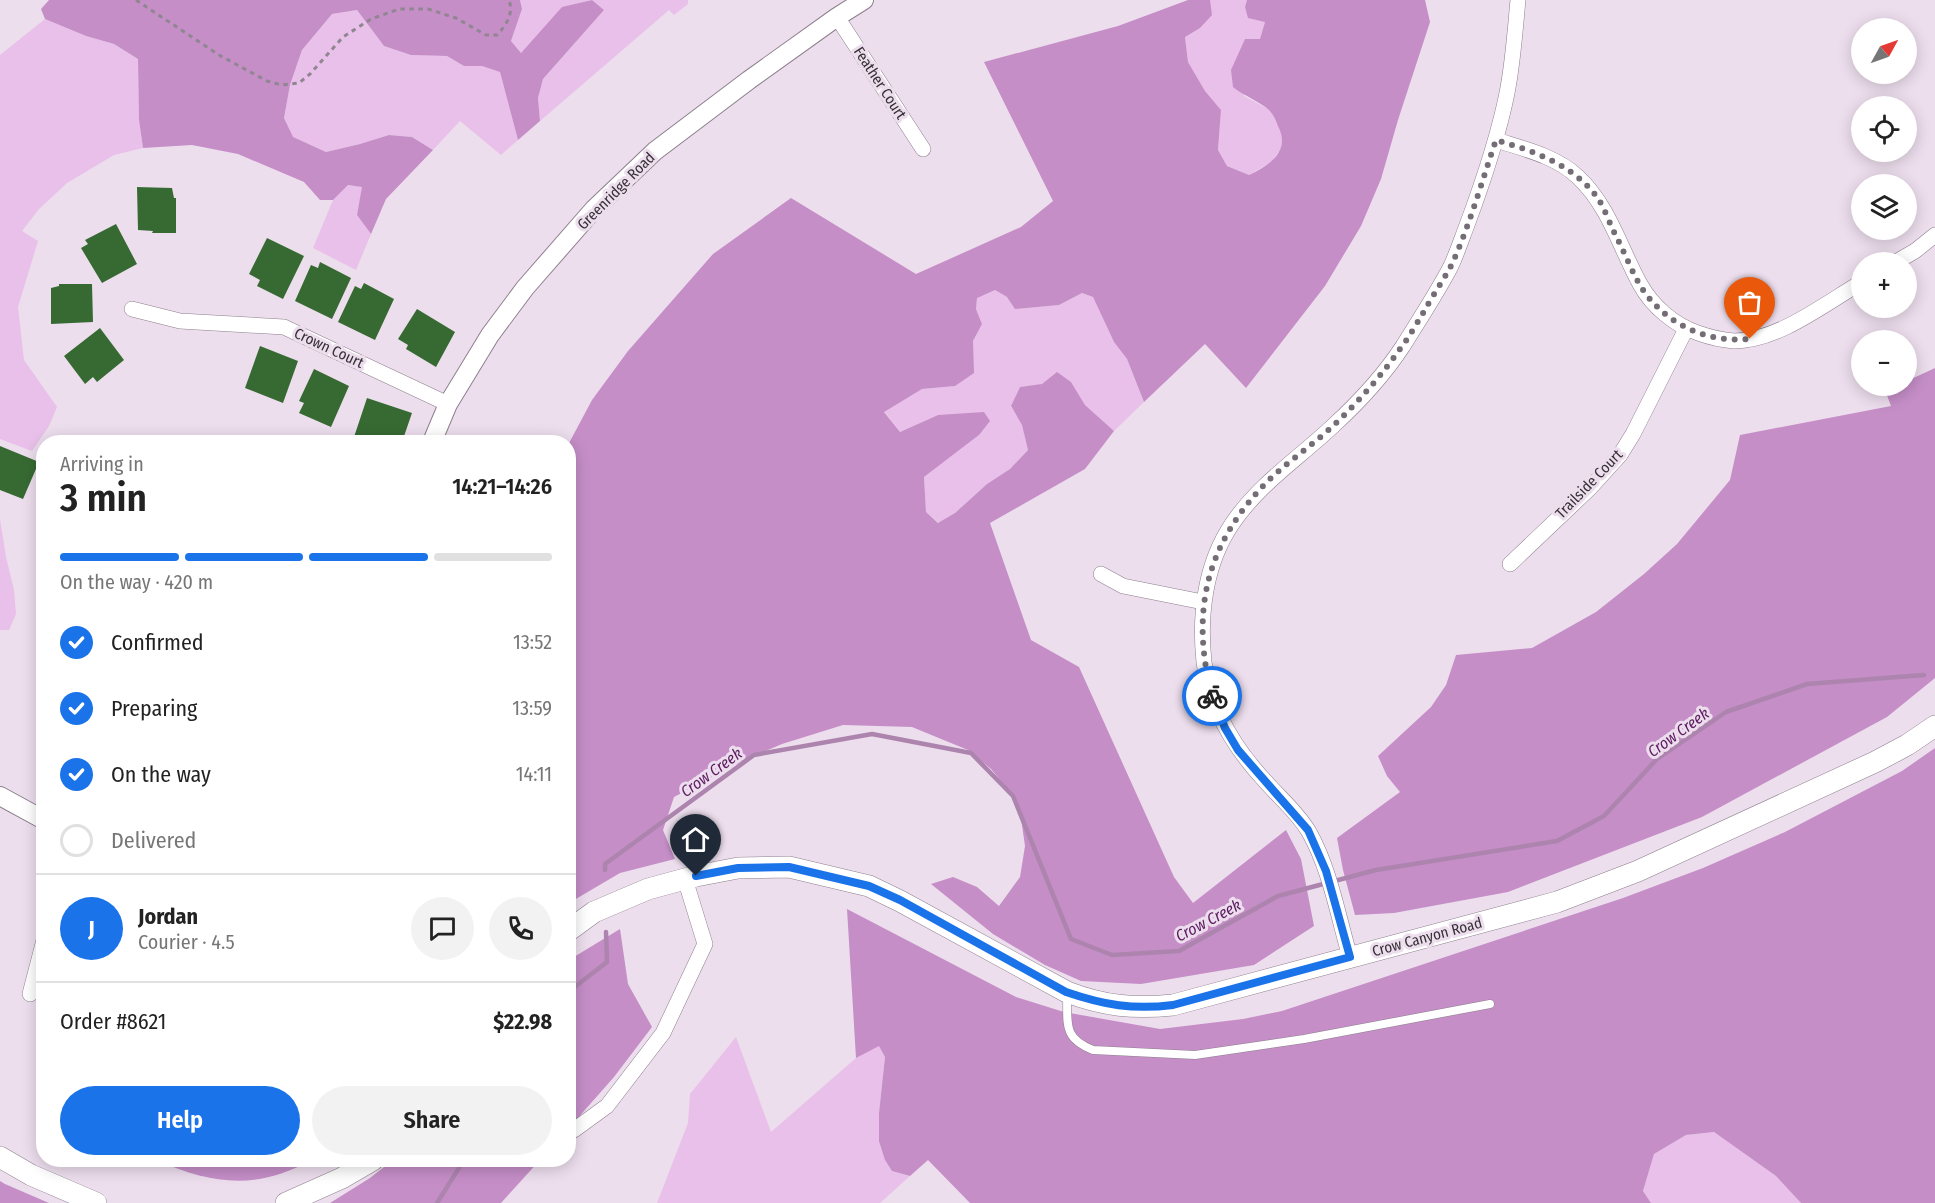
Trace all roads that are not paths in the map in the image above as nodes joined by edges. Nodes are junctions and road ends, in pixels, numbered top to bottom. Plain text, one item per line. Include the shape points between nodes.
1 (864, 0) edge
2 (1518, 0) edge
3 (837, 17) junction
4 (1496, 140) junction
5 (923, 149) dead end
6 (1935, 235) edge
7 (1913, 252) edge
8 (1851, 288) edge
9 (132, 309) dead end
10 (1686, 329) junction
11 (448, 404) junction
12 (435, 435) edge
13 (1510, 564) dead end
14 (1101, 574) dead end
15 (1203, 602) junction
16 (1935, 726) edge
17 (0, 796) edge
18 (36, 816) edge
19 (685, 879) junction
20 (576, 926) edge
21 (1350, 957) junction
22 (36, 971) edge
23 (1066, 992) junction
24 (30, 994) dead end
25 (1490, 1004) dead end
26 (576, 1129) edge
27 (0, 1157) edge
28 (361, 1167) edge
29 (96, 1203) edge
30 (286, 1203) edge

1 - 3 street, Greenridge Road
2 - 4 street via 1507,92
3 - 5 street, Feather Court
3 - 11 street, Greenridge Road via 655,151 602,201 489,335
4 - 10 street via 1549,158 1577,176 1597,198 1641,286 1656,306
4 - 15 street via 1451,265 1401,348 1366,393 1270,479 1230,526 1213,563
6 - 7 street
8 - 10 street via 1767,335 1733,340
9 - 11 street, Crown Court via 180,321 284,327
10 - 13 street, Trailside Court via 1620,455
11 - 12 street, Greenridge Road
14 - 15 street via 1123,586
15 - 21 street via 1204,664 1218,713 1238,750 1308,830 1326,871
16 - 21 main road, Crow Canyon Road via 1875,762 1638,871 1557,902
17 - 18 street
19 - 20 main road, Crow Canyon Road via 648,889 594,912
19 - 23 main road, Crow Canyon Road via 738,868 789,867 869,886
19 - 26 street via 705,944 663,1033 607,1106
21 - 23 main road, Crow Canyon Road via 1173,1005 1113,1005
22 - 24 street
23 - 25 lane via 1069,1031 1078,1044 1094,1050 1195,1055
27 - 29 main road
28 - 30 main road

